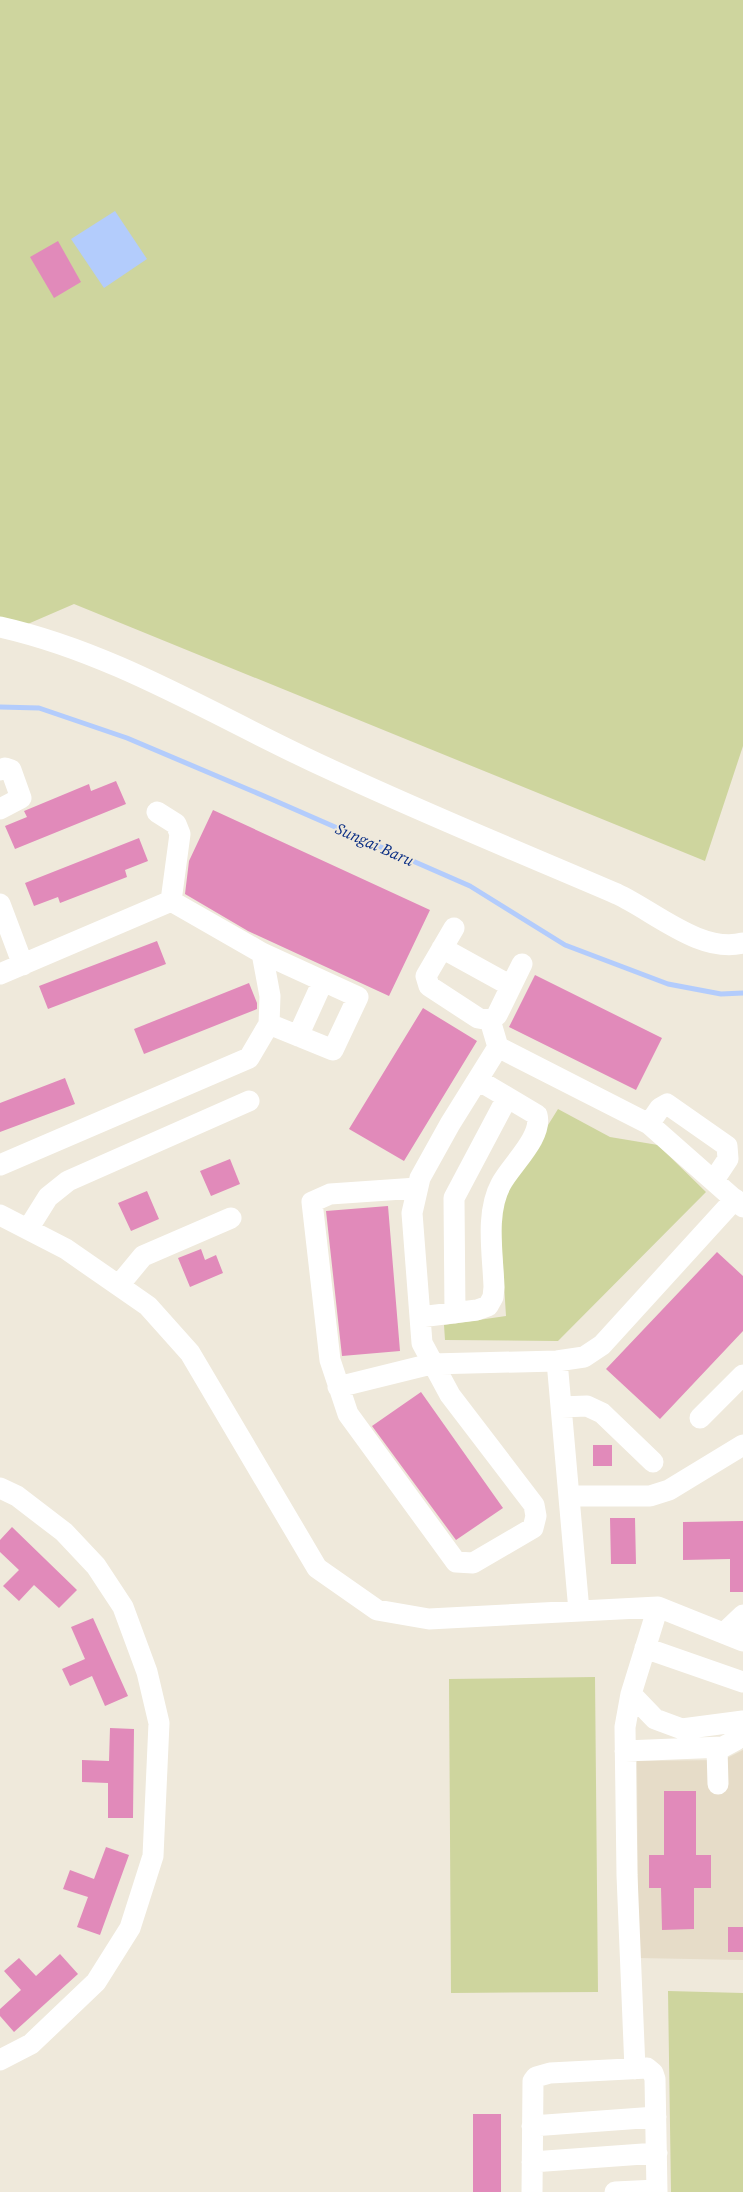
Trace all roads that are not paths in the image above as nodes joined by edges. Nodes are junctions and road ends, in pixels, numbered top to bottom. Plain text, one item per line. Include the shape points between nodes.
1 (0, 627) edge
2 (0, 770) edge
3 (0, 808) edge
4 (157, 812) dead end
5 (171, 901) junction
6 (0, 904) edge
7 (454, 928) dead end
8 (6, 936) edge
9 (743, 943) edge
10 (442, 948) junction
11 (262, 954) junction
12 (522, 964) dead end
13 (23, 965) junction
14 (0, 974) edge
15 (323, 981) junction
16 (511, 986) junction
17 (490, 1020) junction
18 (269, 1024) junction
19 (298, 1036) junction
20 (498, 1047) junction
21 (478, 1080) junction
22 (507, 1098) junction
23 (249, 1101) dead end
24 (649, 1124) junction
25 (0, 1165) edge
26 (714, 1180) junction
27 (417, 1188) junction
28 (739, 1203) edge
29 (0, 1215) edge
30 (231, 1218) dead end
31 (28, 1229) junction
32 (119, 1285) junction
33 (455, 1313) junction
34 (420, 1317) junction
35 (557, 1361) junction
36 (431, 1364) junction
37 (743, 1375) edge
38 (338, 1387) junction
39 (561, 1407) junction
40 (700, 1418) dead end
41 (743, 1445) edge
42 (654, 1462) dead end
43 (0, 1488) edge
44 (569, 1496) junction
45 (658, 1607) junction
46 (579, 1611) junction
47 (743, 1615) edge
48 (734, 1637) edge
49 (644, 1648) junction
50 (743, 1682) edge
51 (631, 1694) junction
52 (743, 1721) edge
53 (743, 1725) edge
54 (717, 1748) junction
55 (625, 1751) junction
56 (718, 1784) dead end
57 (0, 2060) edge
58 (635, 2069) junction
59 (656, 2117) junction
60 (532, 2126) junction
61 (657, 2153) junction
62 (532, 2162) junction
63 (657, 2191) edge
64 (532, 2192) edge
65 (615, 2192) edge

1 - 9 lane via 32,634 138,674 324,767 621,896 702,940 734,945
2 - 3 lane via 11,770 21,798
4 - 5 lane via 176,824 180,834
5 - 11 lane
5 - 13 lane
6 - 8 lane
7 - 10 lane
8 - 13 lane
10 - 16 lane
10 - 17 lane via 426,976 429,986 478,1018
11 - 15 lane
11 - 18 lane via 270,996
12 - 16 lane
13 - 14 lane
15 - 19 lane
15 - 19 lane via 358,997 333,1050
16 - 17 lane via 497,1015
17 - 20 lane
18 - 19 lane
18 - 25 lane via 249,1058
20 - 21 lane
20 - 24 lane
21 - 22 lane
21 - 27 lane via 424,1170
22 - 33 lane via 454,1198
22 - 33 lane via 537,1115 539,1122 535,1134 495,1197 492,1212 492,1297 488,1306
23 - 31 lane via 68,1181 48,1197
24 - 26 lane
24 - 26 lane via 660,1108 667,1104 727,1146 728,1158
26 - 28 lane
27 - 34 lane via 412,1213
27 - 38 lane via 330,1194 312,1202 330,1360
28 - 35 lane via 602,1345 584,1357
29 - 31 lane
30 - 32 lane via 143,1256
31 - 32 lane via 66,1249
32 - 46 lane via 148,1306 190,1353 317,1568 377,1610 429,1619
33 - 34 lane
34 - 36 lane via 422,1343
35 - 36 lane
35 - 39 lane
36 - 38 lane
36 - 38 lane via 450,1395 534,1505 533,1528 473,1562 456,1562 348,1414
37 - 40 lane
39 - 42 lane via 587,1406 602,1413
39 - 44 lane
41 - 44 lane via 669,1490 650,1496
43 - 57 lane via 17,1496 64,1532 96,1566 124,1607 147,1672 159,1723 153,1856 130,1928 96,1982 30,2044
44 - 46 lane
45 - 46 lane
45 - 48 lane
45 - 49 lane
47 - 48 lane
49 - 50 lane
49 - 51 lane
51 - 52 lane via 655,1719 682,1729
51 - 55 lane via 625,1727
53 - 54 lane via 736,1740
54 - 55 lane
54 - 56 lane
55 - 58 lane
58 - 59 lane via 647,2068 654,2073
58 - 60 lane via 550,2073 536,2077 533,2081
59 - 60 lane
59 - 61 lane
60 - 62 lane
61 - 62 lane
61 - 63 lane
62 - 64 lane
63 - 65 lane

